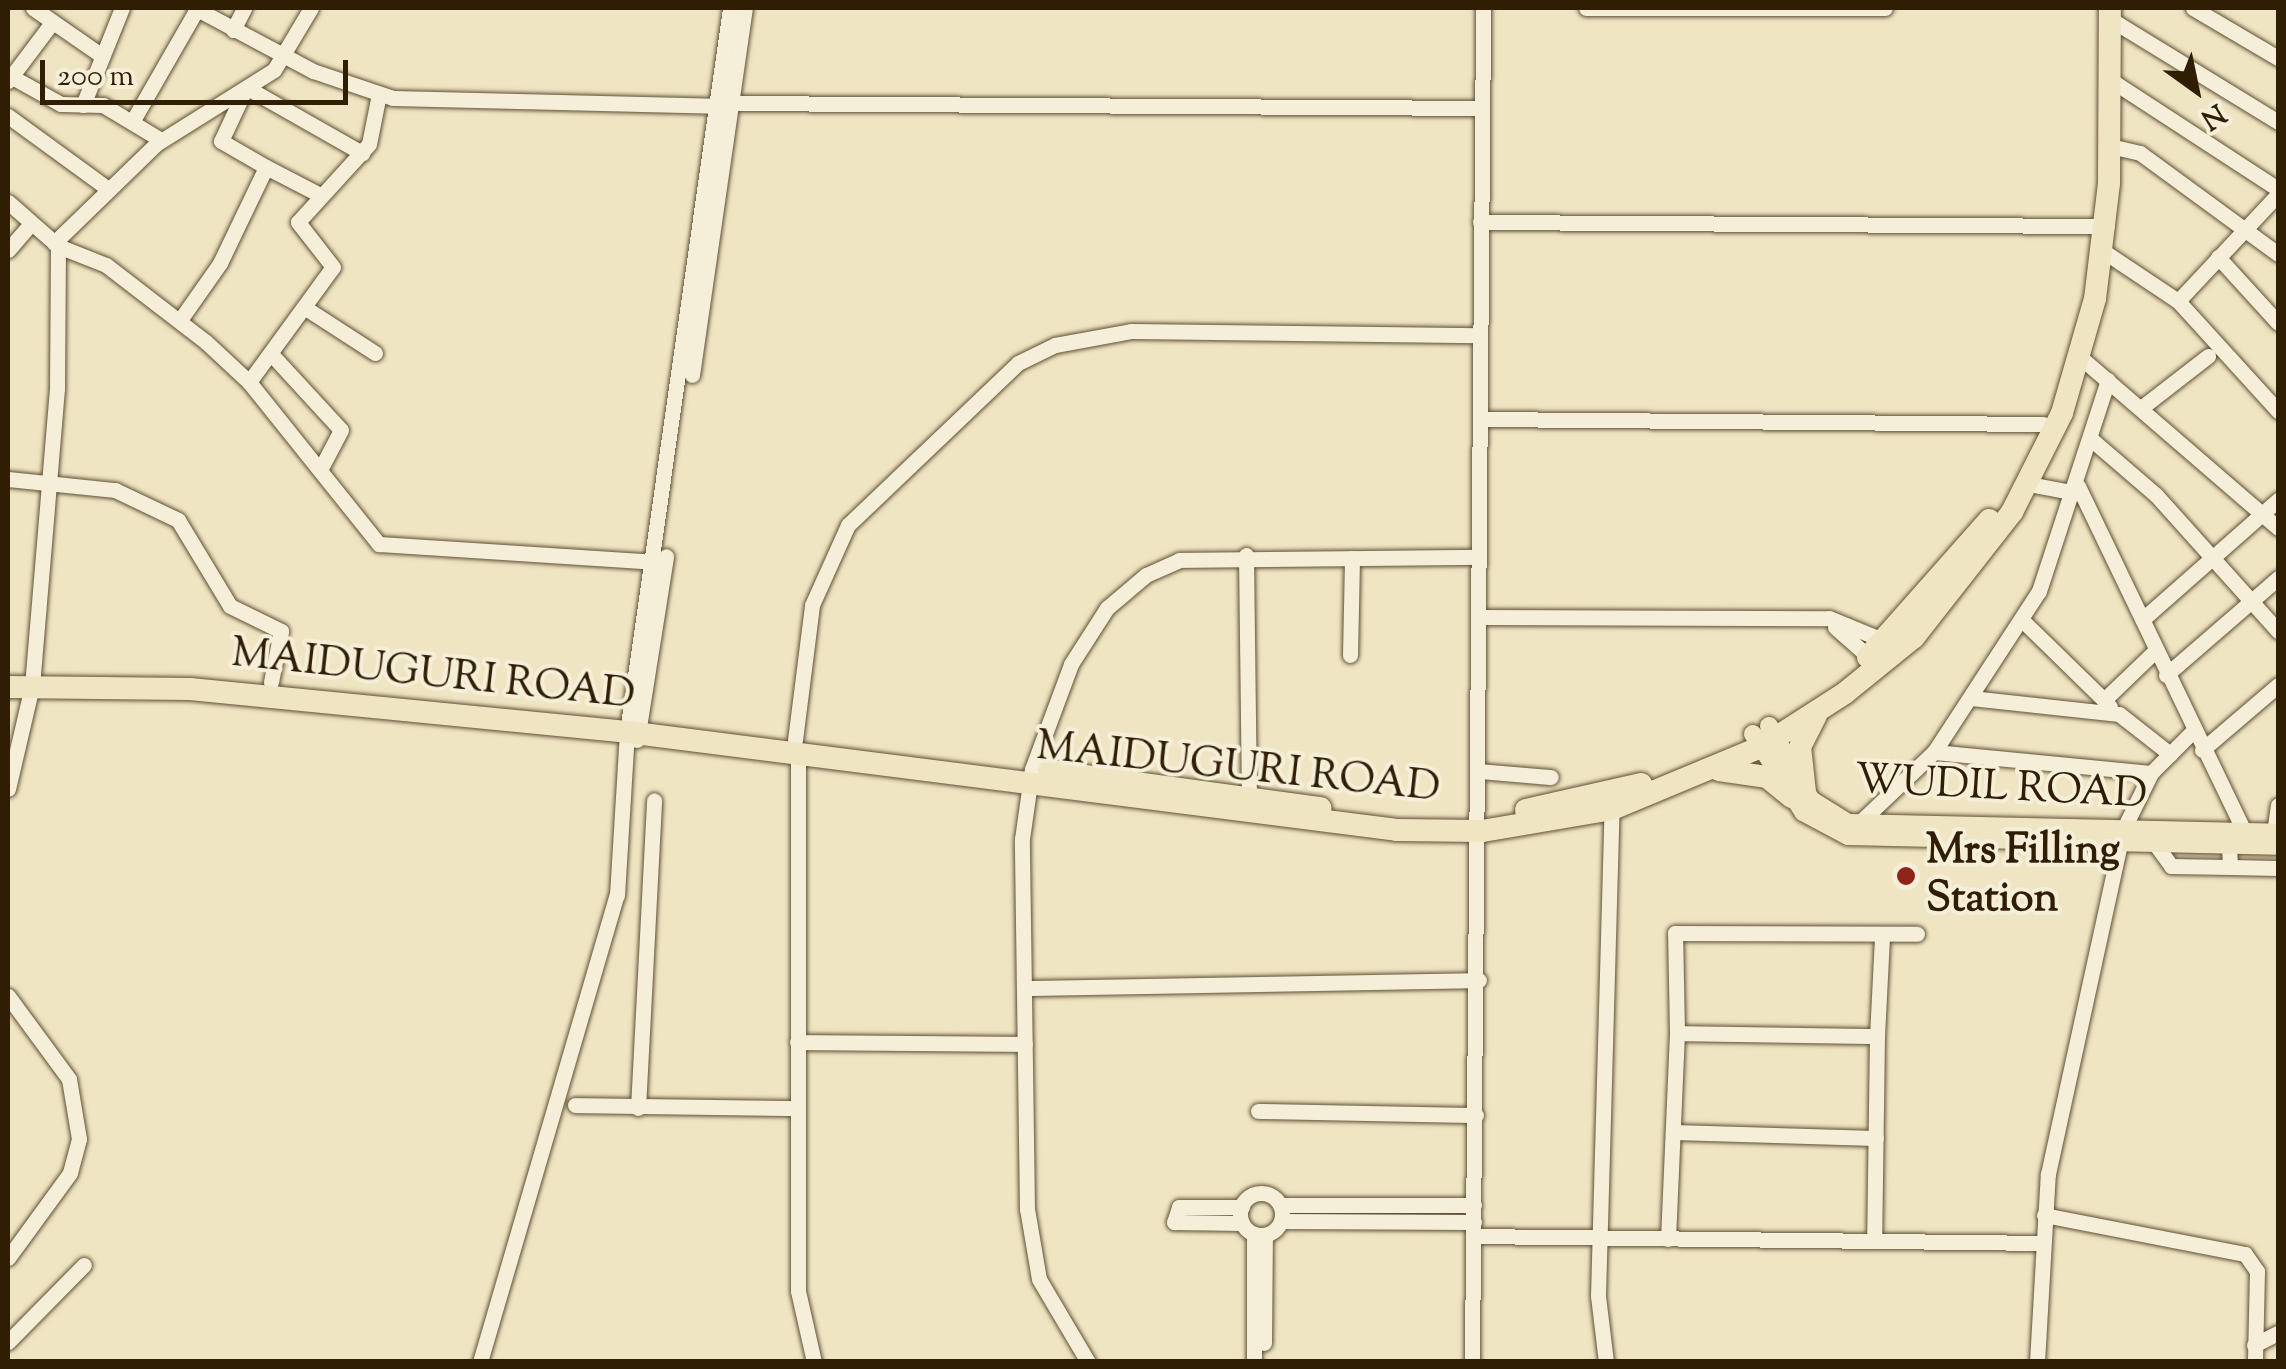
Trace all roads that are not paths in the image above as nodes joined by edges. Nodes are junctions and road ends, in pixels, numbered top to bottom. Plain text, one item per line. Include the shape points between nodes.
1 (33, 8) edge
2 (122, 8) edge
3 (196, 8) edge
4 (244, 8) edge
5 (312, 8) edge
6 (730, 8) edge
7 (745, 8) edge
8 (1482, 8) edge
9 (1586, 8) edge
10 (1885, 8) edge
11 (2194, 8) edge
12 (2106, 11) edge
13 (50, 24) junction
14 (233, 30) junction
15 (286, 55) junction
16 (102, 56) junction
17 (2278, 58) edge
18 (10, 80) edge
19 (2109, 80) junction
20 (248, 91) junction
21 (380, 94) junction
22 (723, 104) junction
23 (83, 106) junction
24 (1482, 108) junction
25 (8, 116) edge
26 (132, 122) junction
27 (2278, 122) edge
28 (162, 140) junction
29 (2110, 146) junction
30 (362, 153) junction
31 (266, 167) junction
32 (108, 189) junction
33 (2278, 192) edge
34 (318, 194) junction
35 (8, 202) edge
36 (1480, 222) junction
37 (31, 224) junction
38 (2099, 226) junction
39 (2243, 230) junction
40 (56, 244) junction
41 (8, 250) edge
42 (2103, 252) junction
43 (2278, 254) edge
44 (2218, 257) junction
45 (2178, 301) junction
46 (307, 309) junction
47 (180, 320) junction
48 (2278, 323) edge
49 (1480, 335) junction
50 (375, 354) dead end
51 (272, 356) junction
52 (2208, 356) dead end
53 (2080, 357) junction
54 (2108, 380) junction
55 (249, 382) junction
56 (2142, 408) junction
57 (2278, 411) edge
58 (1480, 419) junction
59 (2043, 424) junction
60 (2092, 440) junction
61 (320, 470) junction
62 (8, 480) edge
63 (50, 481) junction
64 (2028, 484) junction
65 (2077, 489) junction
66 (2278, 500) edge
67 (2265, 514) junction
68 (2278, 528) edge
69 (1246, 556) junction
70 (1352, 558) junction
71 (1479, 558) junction
72 (2211, 558) junction
73 (660, 562) junction
74 (2278, 578) edge
75 (2252, 602) junction
76 (1478, 617) junction
77 (2144, 618) junction
78 (2022, 620) junction
79 (2278, 632) edge
80 (1877, 649) junction
81 (2156, 650) junction
82 (1350, 655) dead end
83 (8, 672) edge
84 (2166, 674) junction
85 (33, 679) junction
86 (272, 682) junction
87 (2278, 685) edge
88 (8, 686) edge
89 (1971, 698) junction
90 (2104, 700) junction
91 (1820, 711) junction
92 (2116, 714) junction
93 (26, 726) junction
94 (8, 727) edge
95 (634, 730) junction
96 (2192, 732) junction
97 (1765, 736) junction
98 (796, 748) junction
99 (2202, 750) junction
100 (1934, 752) junction
101 (2170, 754) junction
102 (1711, 771) junction
103 (1480, 772) junction
104 (2151, 773) junction
105 (1031, 776) junction
106 (1551, 777) dead end
107 (8, 789) edge
108 (1798, 794) junction
109 (1250, 796) junction
110 (654, 800) dead end
111 (2278, 805) edge
112 (1612, 809) junction
113 (1481, 824) junction
114 (1858, 824) junction
115 (1891, 832) junction
116 (2245, 833) junction
117 (2277, 837) edge
118 (2122, 838) junction
119 (2156, 845) junction
120 (2229, 846) junction
121 (2230, 868) junction
122 (2278, 868) edge
123 (1917, 934) dead end
124 (1882, 937) junction
125 (1479, 980) junction
126 (1026, 988) junction
127 (8, 996) edge
128 (1677, 1033) junction
129 (1877, 1036) junction
130 (797, 1042) junction
131 (1025, 1044) junction
132 (574, 1105) dead end
133 (638, 1108) junction
134 (797, 1108) junction
135 (1258, 1111) dead end
136 (1476, 1114) junction
137 (1673, 1132) junction
138 (1876, 1138) junction
139 (1281, 1213) junction
140 (2044, 1215) junction
141 (1474, 1221) junction
142 (1251, 1225) junction
143 (1605, 1238) junction
144 (1668, 1239) junction
145 (1874, 1242) junction
146 (2042, 1243) junction
147 (8, 1258) edge
148 (1259, 1262) junction
149 (84, 1265) dead end
150 (2278, 1333) edge
151 (8, 1342) edge
152 (2254, 1353) edge
153 (480, 1362) edge
154 (814, 1362) edge
155 (1088, 1362) edge
156 (1254, 1362) edge
157 (1264, 1362) edge
158 (1472, 1362) edge
159 (1606, 1362) edge
160 (2038, 1362) edge

1 - 13 street
2 - 16 street
3 - 14 street
3 - 26 street
4 - 14 street
5 - 15 street
6 - 22 street
7 - 22 street
8 - 24 street
9 - 10 street
11 - 17 street
12 - 19 highway, MAIDUGURI ROAD
12 - 27 street
12 - 38 highway, MAIDUGURI ROAD
13 - 16 street
13 - 18 street
14 - 15 street
15 - 20 street
15 - 21 street
16 - 23 street
18 - 23 street via 61,104
19 - 29 highway, MAIDUGURI ROAD
19 - 33 street
20 - 28 street
20 - 30 street
20 - 31 street via 221,141
21 - 22 street
21 - 30 street via 374,135
22 - 24 street
22 - 73 street
23 - 26 street via 102,105
24 - 36 street
25 - 32 street
26 - 28 street
28 - 32 street
29 - 38 highway, MAIDUGURI ROAD
29 - 39 street via 2140,153
30 - 34 street
31 - 34 street
31 - 47 street via 220,262
32 - 40 street
33 - 39 street
34 - 46 street via 299,230 334,264
35 - 37 street
36 - 38 street
36 - 49 street
37 - 40 street
37 - 41 street
38 - 42 highway, MAIDUGURI ROAD
38 - 59 highway, MAIDUGURI ROAD
39 - 43 street
39 - 44 street
40 - 47 street via 106,265
40 - 63 street
42 - 45 street
42 - 53 highway, MAIDUGURI ROAD
44 - 45 street
44 - 48 street
45 - 57 street
46 - 50 street
46 - 51 street
47 - 55 street
49 - 58 street
49 - 98 street via 1131,331 1055,344 1018,363 848,524 812,605
51 - 55 street
51 - 61 street via 340,430
52 - 56 street
53 - 54 street
53 - 64 highway, MAIDUGURI ROAD
54 - 56 street
54 - 60 street
55 - 61 street
56 - 67 street
58 - 59 street
58 - 71 street
59 - 80 highway, MAIDUGURI ROAD via 1983,528
60 - 65 street
60 - 72 street
61 - 73 street via 387,548
62 - 63 street
63 - 85 street
63 - 86 street via 115,490 178,520 230,606 281,631
64 - 65 street
64 - 91 highway, MAIDUGURI ROAD via 1952,596
65 - 77 street
65 - 78 street
66 - 67 street
67 - 68 street
67 - 72 street
69 - 70 street
69 - 105 street via 1179,560 1146,575 1107,608 1071,664
69 - 109 street
70 - 71 street
70 - 82 street
71 - 76 street
72 - 75 street
72 - 77 street
73 - 95 street
74 - 75 street
75 - 79 street
75 - 84 street
76 - 80 street via 1819,618
76 - 103 street
77 - 81 street
78 - 89 street
78 - 90 street
80 - 97 highway, MAIDUGURI ROAD
81 - 84 street
81 - 90 street
83 - 85 highway, MAIDUGURI ROAD
84 - 96 street
85 - 86 highway, MAIDUGURI ROAD
85 - 88 highway, MAIDUGURI ROAD
85 - 93 street
85 - 95 highway, MAIDUGURI ROAD
86 - 95 highway, MAIDUGURI ROAD
87 - 99 street
89 - 92 street
89 - 100 street
90 - 92 street
91 - 97 highway, MAIDUGURI ROAD
91 - 108 highway via 1800,747
92 - 101 street
93 - 94 street
93 - 107 street
95 - 98 highway, MAIDUGURI ROAD
95 - 153 street via 617,895
96 - 99 street
96 - 101 street
97 - 102 highway, MAIDUGURI ROAD
97 - 108 main road, WUDIL ROAD
97 - 113 highway, MAIDUGURI ROAD via 1654,780
98 - 105 highway, MAIDUGURI ROAD
98 - 130 street
99 - 116 street
100 - 104 street
100 - 114 street
101 - 104 street
102 - 108 highway via 1746,770
102 - 112 highway, MAIDUGURI ROAD
103 - 106 street
103 - 113 street
104 - 118 street
105 - 109 highway, MAIDUGURI ROAD
105 - 113 highway, MAIDUGURI ROAD via 1344,826
105 - 126 street via 1022,839
108 - 114 main road, WUDIL ROAD
108 - 115 main road, WUDIL ROAD via 1830,830
109 - 113 highway, MAIDUGURI ROAD
110 - 133 street
111 - 117 street
112 - 113 highway, MAIDUGURI ROAD
112 - 143 street
113 - 125 street
114 - 115 main road, WUDIL ROAD
115 - 118 main road, WUDIL ROAD
116 - 117 main road, WUDIL ROAD
116 - 118 main road, WUDIL ROAD
117 - 120 main road, WUDIL ROAD
118 - 119 main road, WUDIL ROAD
118 - 140 street
119 - 120 main road, WUDIL ROAD
119 - 121 street via 2171,866
120 - 121 street
121 - 122 street
123 - 124 street
124 - 128 street via 1675,933
124 - 129 street
125 - 126 street
125 - 136 street
126 - 131 street
127 - 147 street via 68,1079 79,1139 70,1173
128 - 129 street
128 - 137 street
129 - 138 street
130 - 131 street
130 - 134 street
131 - 155 street via 1029,1235 1060,1326
132 - 133 street
133 - 134 street
134 - 154 street via 798,1291
135 - 136 street
136 - 141 street
137 - 138 street
137 - 144 street
138 - 145 street
139 - 141 street
139 - 142 street
139 - 142 street via 1263,1193
140 - 146 street
140 - 152 street via 2245,1254 2257,1271
141 - 143 street
141 - 158 street
142 - 148 street
143 - 144 street
143 - 159 street via 1598,1296
144 - 145 street
145 - 146 street
146 - 160 street
148 - 156 street
148 - 157 street
149 - 151 street
150 - 152 street

